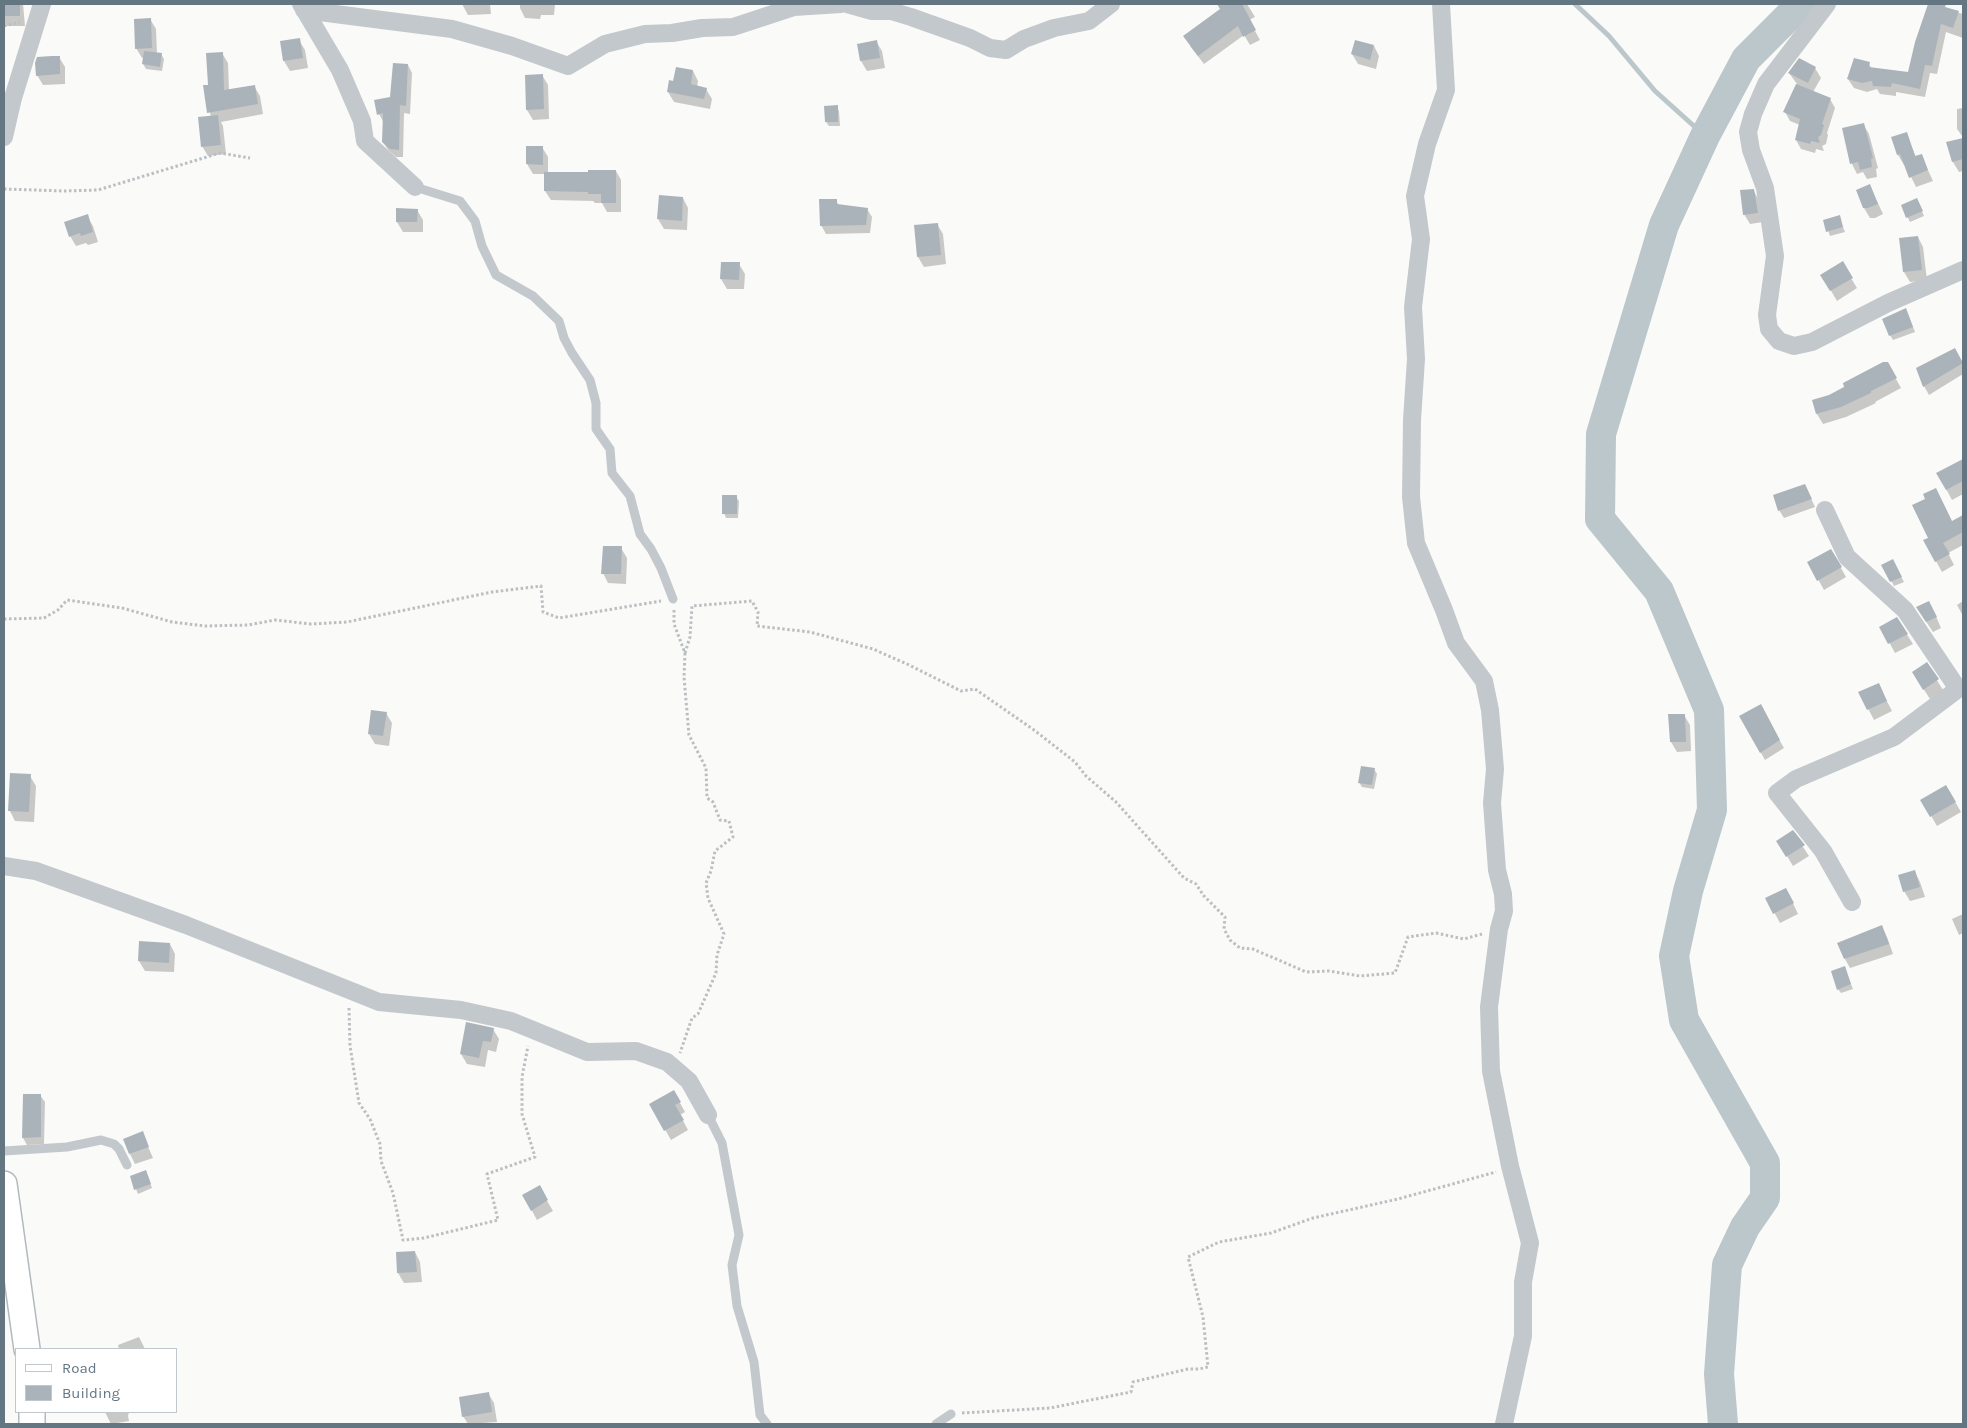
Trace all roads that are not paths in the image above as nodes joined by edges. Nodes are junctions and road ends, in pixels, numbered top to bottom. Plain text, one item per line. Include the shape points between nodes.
1 (42, 4) edge
2 (47, 4) edge
3 (841, 4) edge
4 (847, 4) edge
5 (1111, 4) edge
6 (1441, 4) edge
7 (1827, 4) edge
8 (303, 7) edge
9 (901, 8) edge
10 (4, 137) edge
11 (415, 187) joint
12 (1963, 270) edge
13 (1824, 510) dead end
14 (673, 599) road end
15 (1960, 688) edge
16 (4, 866) edge
17 (1852, 902) dead end
18 (708, 1115) joint
19 (4, 1151) edge
20 (127, 1166) dead end
21 (4, 1184) edge
22 (27, 1348) edge
23 (951, 1414) road end
24 (766, 1424) edge
25 (936, 1424) edge
26 (1504, 1424) edge

1 - 2 street
1 - 10 street
3 - 8 street via 794,7 733,27 645,34 605,44 568,66 452,29
4 - 9 street via 872,11
5 - 9 street via 1089,21 1054,28 1006,50 990,48
6 - 26 street via 1446,90 1427,144 1415,196 1421,239 1413,307 1416,359 1411,497 1416,542 1456,643 1484,681 1490,710 1495,769 1492,803 1504,910 1488,1008 1491,1071 1530,1243 1524,1282 1523,1336
7 - 12 street via 1766,84 1748,132 1765,188 1775,256 1767,315 1769,329 1779,341 1794,346 1812,342
8 - 11 street via 340,70 362,121 365,141
11 - 14 lane via 460,200 475,221 482,246 496,275 533,296 559,322 572,353 590,380 596,403 596,429 610,449 612,473 630,496 640,534 661,568
13 - 15 street via 1847,557 1905,610
15 - 17 street via 1894,736 1796,779 1777,793 1822,850
16 - 18 street via 36,871 186,925 379,1002 461,1010 511,1021 588,1052 636,1051 675,1068 689,1081
18 - 24 lane via 722,1143 739,1235 732,1265 737,1306 754,1362 760,1415
19 - 20 lane via 67,1147 101,1140 114,1144
21 - 22 street
23 - 25 lane

